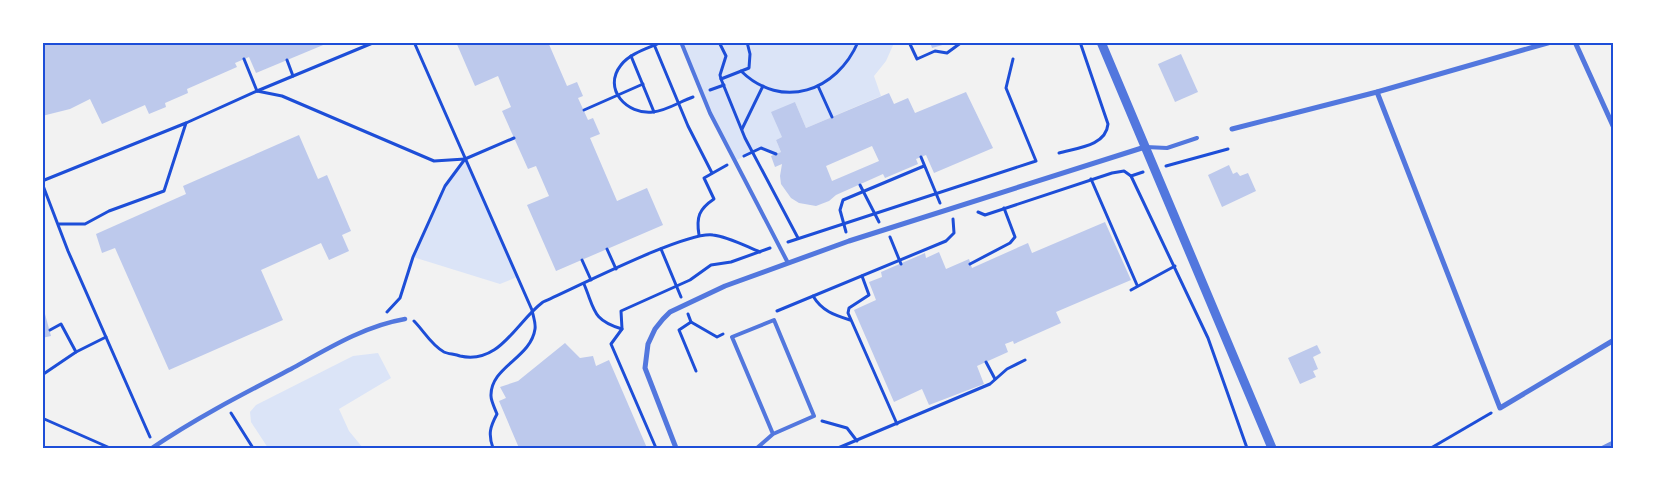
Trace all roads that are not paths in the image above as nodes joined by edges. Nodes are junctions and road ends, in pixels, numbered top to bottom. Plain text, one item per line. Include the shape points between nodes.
1 (681, 42) edge
2 (1101, 42) edge
3 (1551, 42) edge
4 (1575, 42) edge
5 (1377, 92) junction
6 (1614, 128) edge
7 (1232, 129) dead end
8 (1197, 138) dead end
9 (1145, 147) junction
10 (788, 263) junction
11 (405, 319) road end
12 (1614, 340) edge
13 (773, 434) junction
14 (153, 448) edge
15 (676, 448) edge
16 (757, 448) edge
17 (1272, 448) edge

1 - 10 lane via 702,93
2 - 9 street
3 - 5 street
4 - 6 street
5 - 7 street
5 - 12 street via 1500,408
8 - 9 lane via 1167,148
9 - 10 street
9 - 17 street
10 - 15 street via 725,286 670,312 655,329 647,350 646,368
11 - 14 street via 382,323 365,331 225,404
13 - 13 lane via 732,337 774,320 814,416
13 - 16 lane

